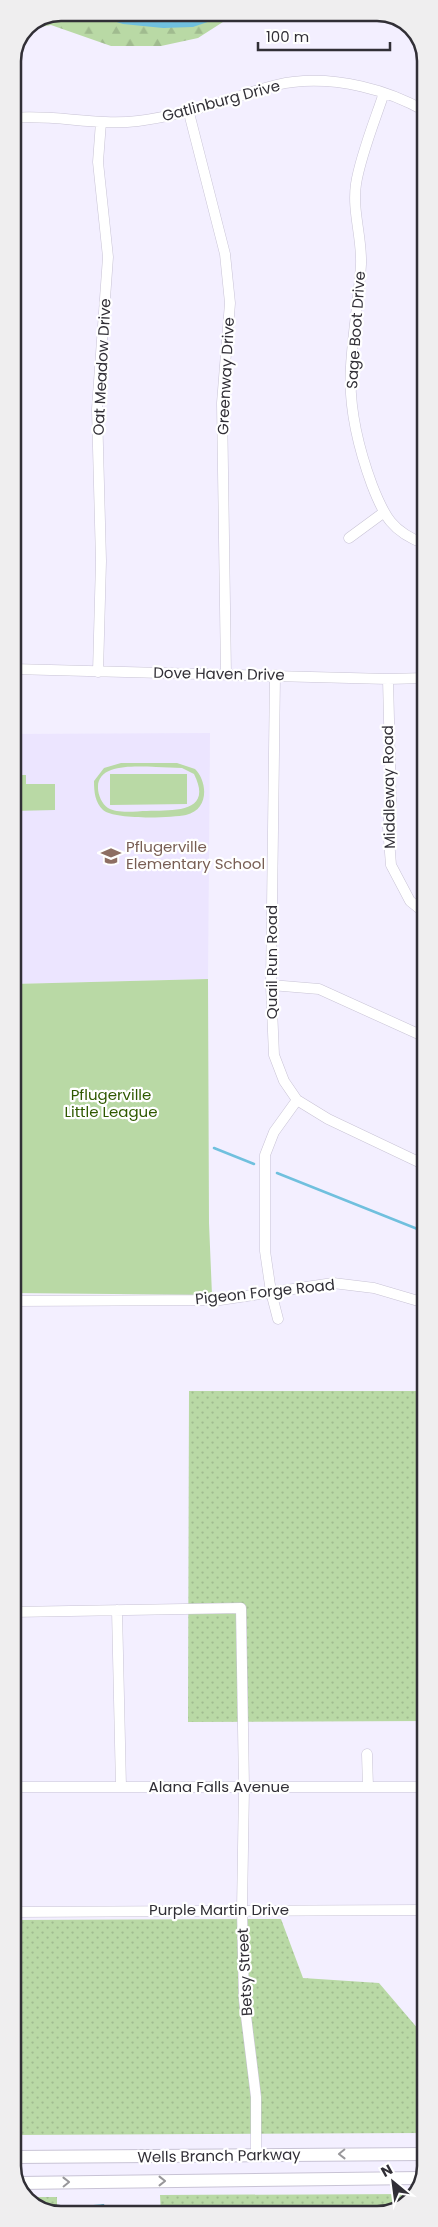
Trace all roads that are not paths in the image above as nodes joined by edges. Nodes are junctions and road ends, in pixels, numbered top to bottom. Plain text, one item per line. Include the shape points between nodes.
1 (384, 93) junction
2 (416, 107) edge
3 (189, 113) junction
4 (21, 117) edge
5 (101, 122) junction
6 (383, 513) junction
7 (349, 538) dead end
8 (416, 541) edge
9 (21, 669) edge
10 (98, 672) junction
11 (226, 674) junction
12 (275, 675) junction
13 (416, 678) edge
14 (388, 679) junction
15 (416, 906) edge
16 (271, 984) junction
17 (416, 1033) edge
18 (297, 1100) junction
19 (417, 1161) edge
20 (271, 1292) junction
21 (22, 1301) edge
22 (417, 1301) edge
23 (278, 1319) dead end
24 (117, 1610) junction
25 (22, 1612) edge
26 (367, 1754) dead end
27 (121, 1787) junction
28 (244, 1787) junction
29 (368, 1787) junction
30 (417, 1787) edge
31 (22, 1788) edge
32 (242, 1910) junction
33 (417, 1910) edge
34 (22, 1912) edge
35 (417, 2154) edge
36 (256, 2156) junction
37 (22, 2157) edge
38 (415, 2178) edge
39 (25, 2183) edge

1 - 2 street, Gatlinburg Drive
1 - 3 street, Gatlinburg Drive via 357,85 324,81 292,82
1 - 6 street, Sage Boot Drive via 356,182 354,203 361,262 351,368 353,414 361,456
3 - 5 street, Gatlinburg Drive via 137,121
3 - 11 street, Greenway Drive via 225,254 230,303 222,403
4 - 5 street, Gatlinburg Drive
5 - 10 street, Oat Meadow Drive via 98,162 108,257 97,409 101,561
6 - 7 street
6 - 8 street, Sage Boot Drive
9 - 10 street, Dove Haven Drive
10 - 11 street, Dove Haven Drive
11 - 12 street, Dove Haven Drive
12 - 14 street, Dove Haven Drive
12 - 16 street, Quail Run Road
13 - 14 street, Dove Haven Drive
14 - 15 street, Middleway Road via 391,864 410,901
16 - 17 street via 319,989
16 - 18 street, Quail Run Road via 274,1055 284,1081
18 - 19 street, Quail Run Road via 328,1119
18 - 20 street via 274,1132 265,1155 265,1251
20 - 21 street, Pigeon Forge Road via 220,1300
20 - 22 street, Pigeon Forge Road via 333,1283 374,1288
20 - 23 street
24 - 25 street
24 - 27 street
24 - 28 street, Betsy Street via 241,1608
26 - 29 street
27 - 28 street, Alana Falls Avenue
27 - 31 street, Alana Falls Avenue
28 - 29 street, Alana Falls Avenue
28 - 32 street, Betsy Street
29 - 30 street, Alana Falls Avenue
32 - 33 street, Purple Martin Drive
32 - 34 street, Purple Martin Drive
32 - 36 street, Betsy Street via 244,2000 256,2097
35 -> 36 street, Wells Branch Parkway
36 - 37 street, Wells Branch Parkway
39 -> 38 street, Wells Branch Parkway

